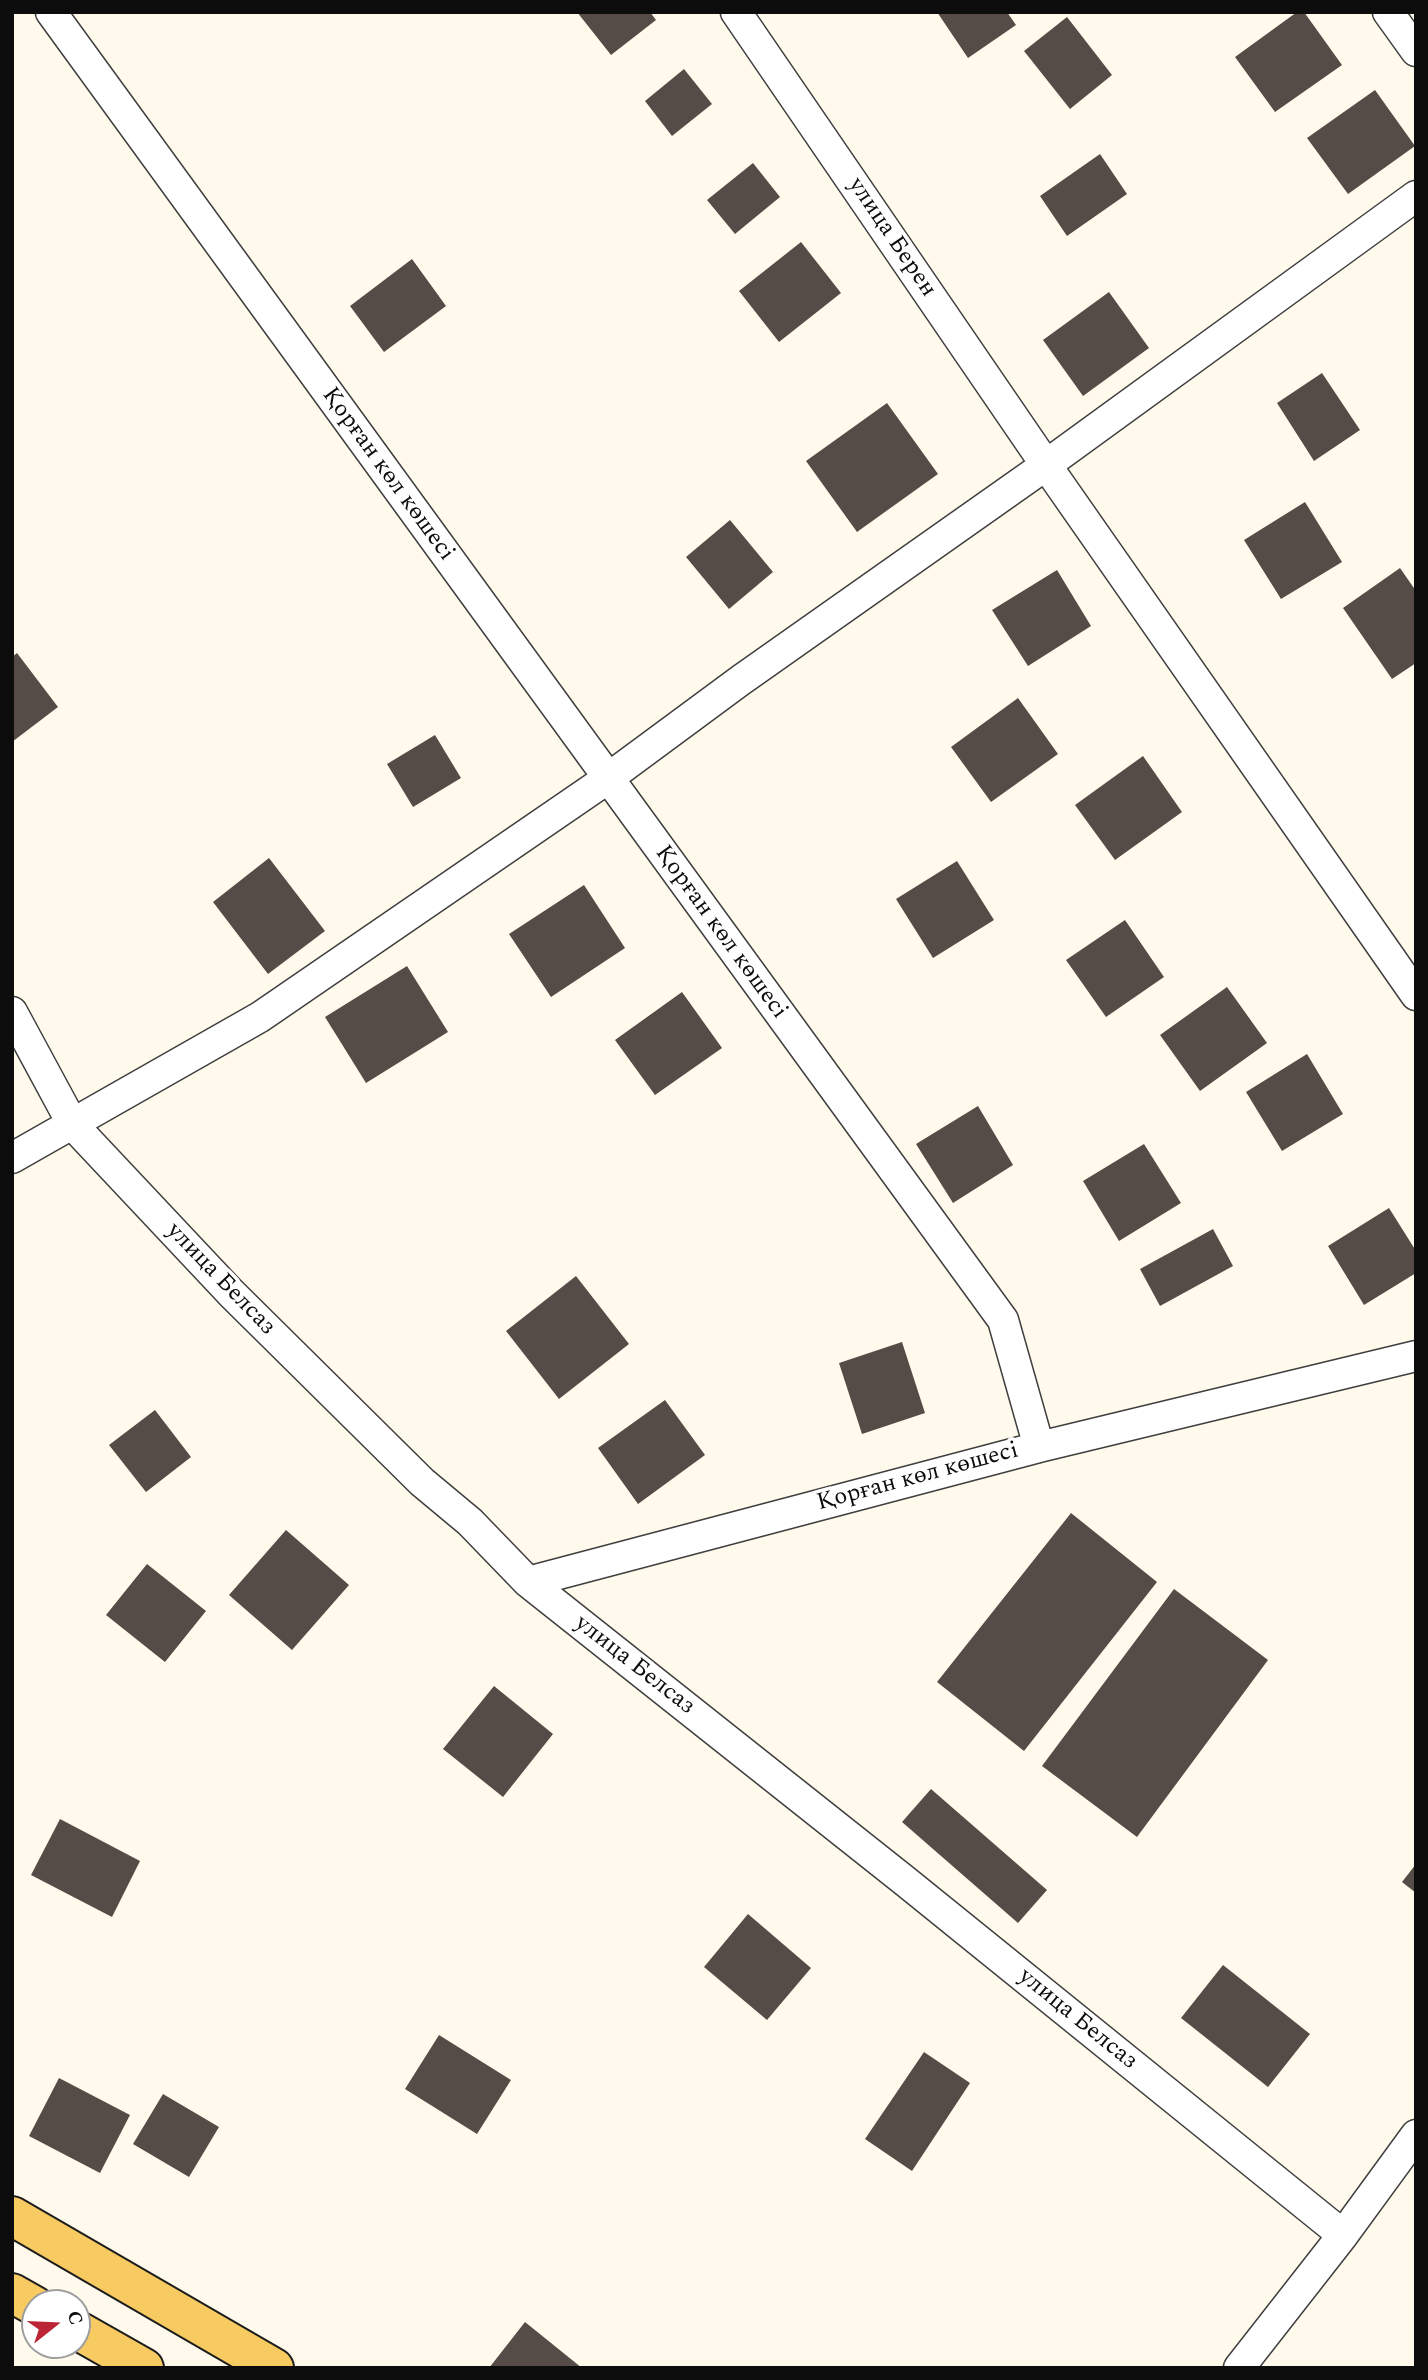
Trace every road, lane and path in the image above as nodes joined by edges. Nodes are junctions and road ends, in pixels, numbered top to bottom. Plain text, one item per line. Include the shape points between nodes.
1 (51, 12) edge
2 (736, 12) edge
3 (1388, 12) edge
4 (1416, 51) edge
5 (1416, 196) edge
6 (1046, 465) junction
7 (607, 779) junction
8 (1416, 995) edge
9 (12, 1012) edge
10 (73, 1125) junction
11 (12, 1158) edge
12 (1416, 1356) edge
13 (1039, 1447) junction
14 (528, 1582) junction
15 (1416, 2134) edge
16 (12, 2216) edge
17 (1343, 2235) junction
18 (91, 2338) edge
19 (144, 2368) edge
20 (274, 2368) edge
21 (1239, 2368) edge

1 - 7 street, Қорған көл көшесі
2 - 6 street, улица Берен
3 - 4 street
5 - 6 street
6 - 7 street
6 - 8 street, улица Берен
7 - 10 street via 260,1017
7 - 13 street, Қорған көл көшесі via 1003,1320
9 - 10 street, улица Белсаз
10 - 11 street
10 - 14 street, улица Белсаз via 231,1293
12 - 13 street
13 - 14 street, Қорған көл көшесі
14 - 17 street, улица Белсаз
15 - 17 street
16 - 20 main road
17 - 21 street
18 - 19 main road

